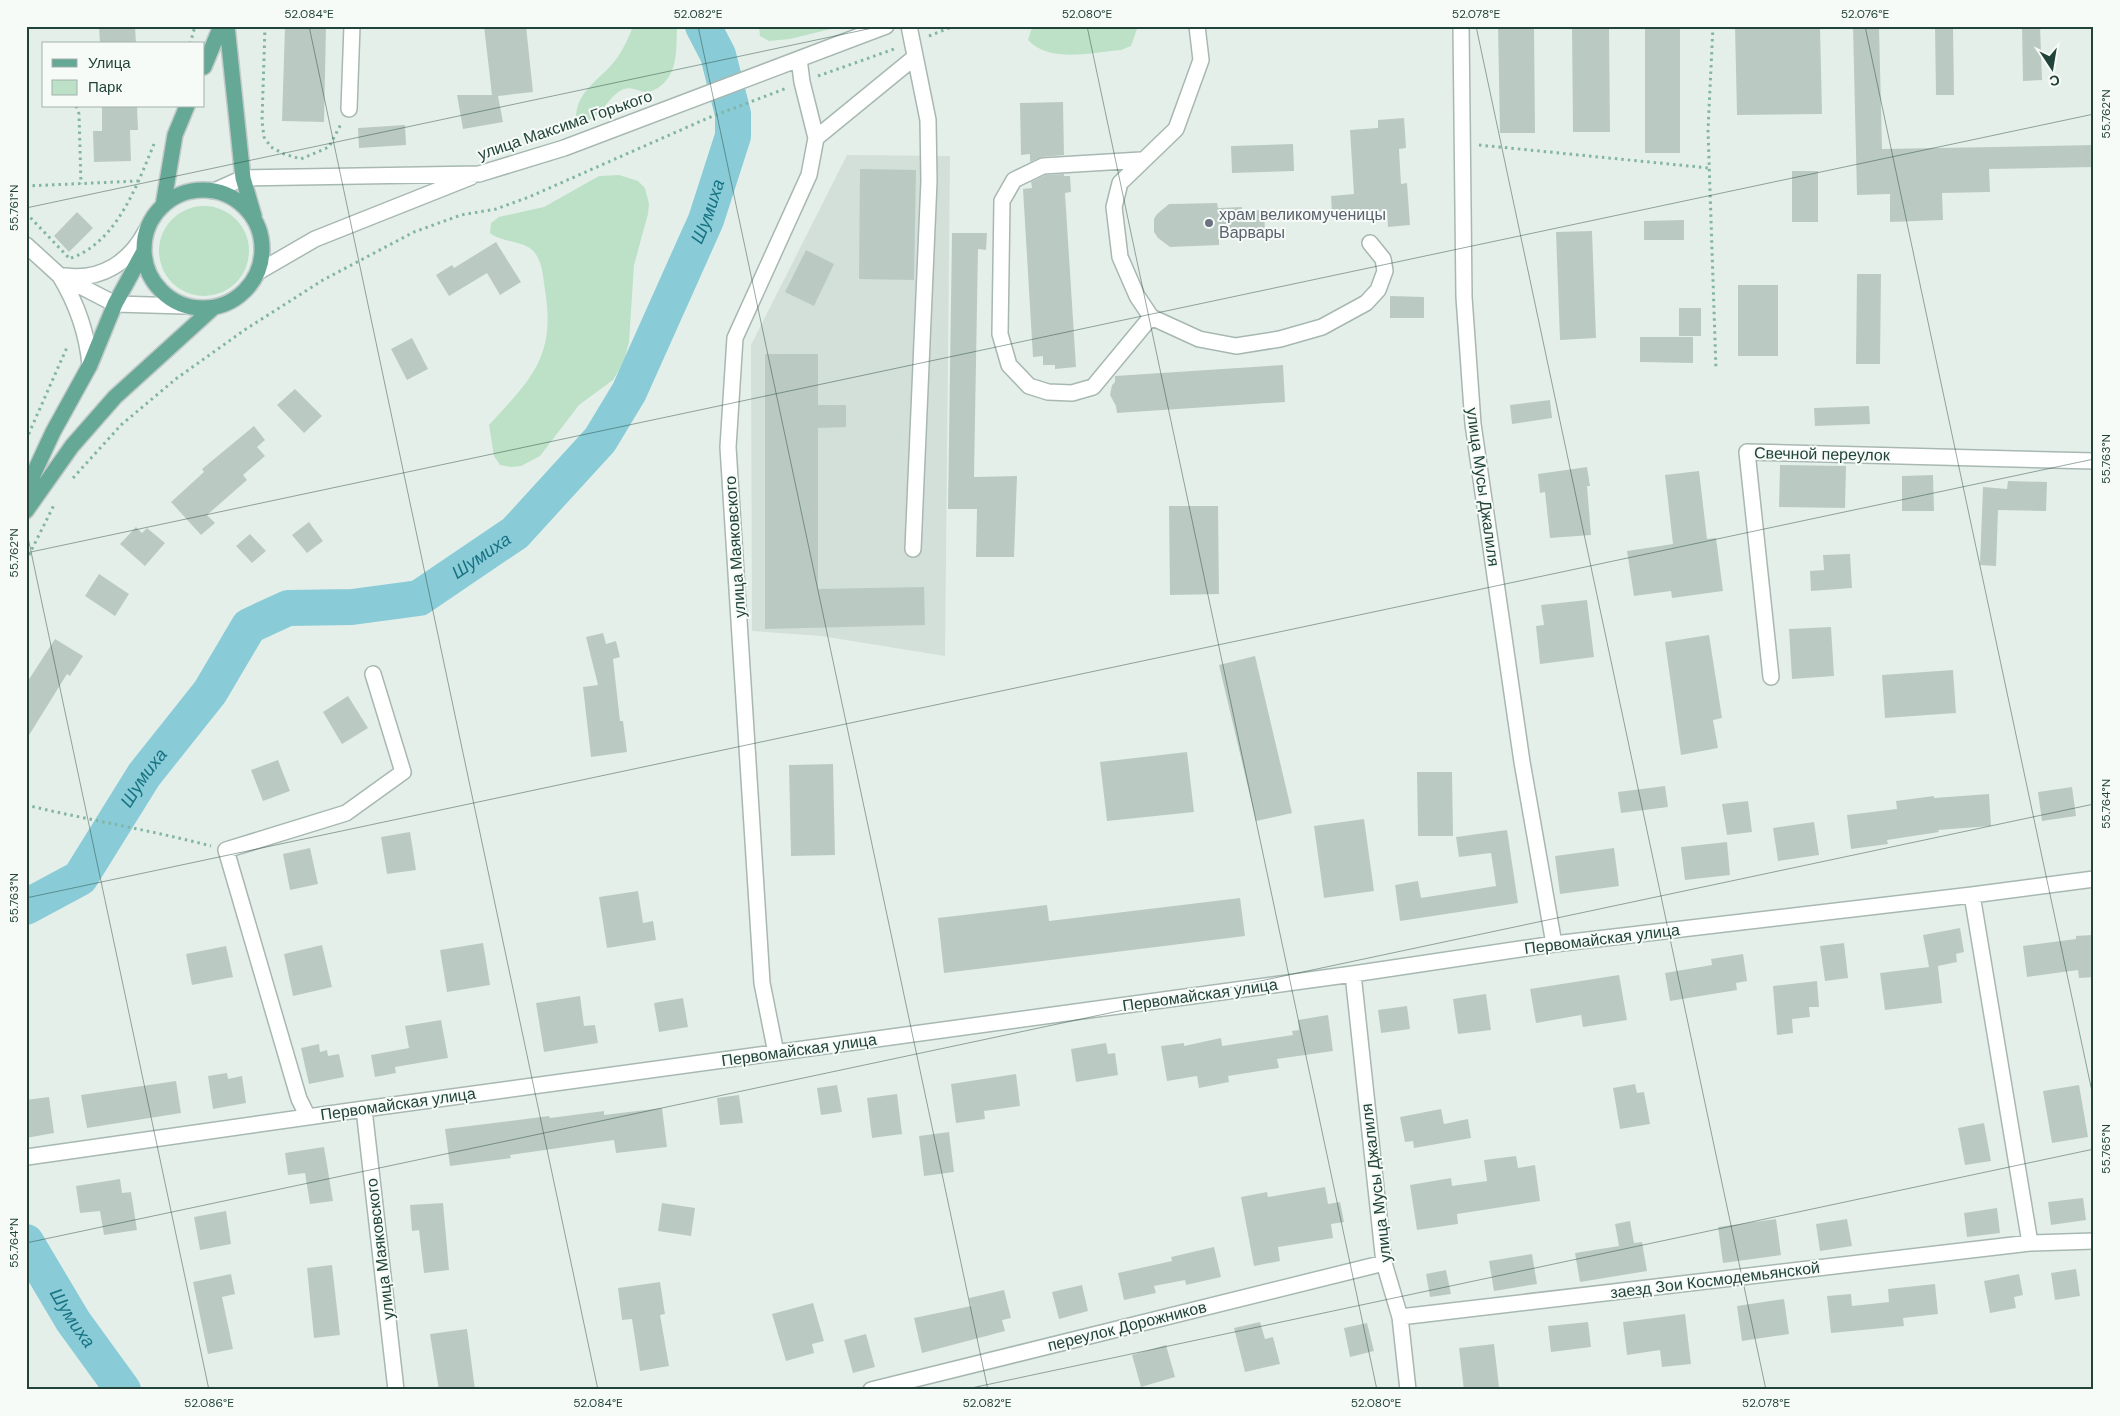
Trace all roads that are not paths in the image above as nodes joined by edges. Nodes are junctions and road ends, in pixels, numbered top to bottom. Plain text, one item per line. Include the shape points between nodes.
1 (221, 26) edge
2 (228, 26) edge
3 (352, 26) edge
4 (886, 26) edge
5 (909, 26) edge
6 (1198, 26) edge
7 (1461, 26) edge
8 (914, 50) junction
9 (799, 59) junction
10 (205, 65) edge
11 (186, 108) edge
12 (349, 108) road end
13 (816, 138) junction
14 (1141, 160) junction
15 (479, 174) junction
16 (243, 178) junction
17 (214, 191) junction
18 (163, 206) junction
19 (255, 220) junction
20 (146, 231) junction
21 (1370, 243) dead end
22 (26, 245) edge
23 (144, 252) junction
24 (258, 272) junction
25 (59, 275) junction
26 (115, 304) junction
27 (185, 306) junction
28 (213, 308) junction
29 (1151, 317) junction
30 (90, 365) junction
31 (2094, 461) edge
32 (26, 490) edge
33 (26, 511) edge
34 (913, 549) dead end
35 (373, 674) dead end
36 (1771, 677) dead end
37 (2094, 879) edge
38 (1972, 895) junction
39 (1554, 944) junction
40 (1353, 974) junction
41 (776, 1053) junction
42 (364, 1108) junction
43 (308, 1117) junction
44 (27, 1157) edge
45 (2094, 1241) edge
46 (2030, 1243) junction
47 (1384, 1263) junction
48 (1400, 1317) junction
49 (396, 1390) edge
50 (871, 1390) edge
51 (1408, 1390) edge

1 - 10 main road
2 - 16 main road
3 - 12 street
4 - 9 street, улица Максима Горького
5 - 8 street
6 - 14 street via 1201,60 1176,128
7 - 39 street, улица Мусы Джалиля via 1464,297 1473,424 1522,762
8 - 13 street
8 - 34 street via 928,120 929,181
9 - 13 street, улица Маяковского
9 - 15 street, улица Максима Горького via 564,148
11 - 18 main road via 175,135
13 - 41 street, улица Маяковского via 809,175 735,338 728,447 762,983
14 - 29 street via 1120,183 1114,207 1120,257 1137,296
14 - 29 street via 1043,166 1014,180 1002,201 1000,334 1009,365 1029,386 1048,392 1072,393 1093,387
15 - 16 street, улица Максима Горького
15 - 24 street via 315,239
16 - 17 street, улица Максима Горького
16 - 19 main road
17 - 18 main road, улица Максима Горького via 187,193
17 - 19 main road, улица Максима Горького via 230,197
18 - 20 main road, улица Максима Горького
19 - 24 main road, улица Максима Горького via 262,246
20 - 23 main road, улица Максима Горького
20 - 25 street via 132,253 110,269 85,276
21 - 29 street via 1383,259 1385,272 1378,290 1366,303 1322,327 1280,339 1236,346 1199,339
22 - 25 street
23 - 26 main road, улица Максима Горького
23 - 27 main road, улица Максима Горького via 156,285 169,298
24 - 28 main road, улица Максима Горького via 248,289 232,301
25 - 26 street
25 - 30 street via 81,318
26 - 27 street
26 - 30 main road, улица Максима Горького
27 - 28 main road, улица Максима Горького
28 - 33 main road, улица Максима Горького via 116,397 72,446
30 - 32 main road, улица Максима Горького
31 - 36 street, Свечной переулок via 1747,452
35 - 43 street, Первомайская улица via 403,772 346,812 226,850 299,1099
37 - 38 street, Первомайская улица
38 - 39 street, Первомайская улица
38 - 46 street
39 - 40 street, Первомайская улица
40 - 41 street, Первомайская улица
40 - 47 street, улица Мусы Джалиля
41 - 42 street, Первомайская улица
42 - 43 street, Первомайская улица
42 - 49 street, улица Маяковского
43 - 44 street, Первомайская улица
45 - 46 street, заезд Зои Космодемьянской
46 - 48 street, заезд Зои Космодемьянской
47 - 48 street, улица Мусы Джалиля
47 - 50 street, переулок Дорожников
48 - 51 street, улица Мусы Джалиля

